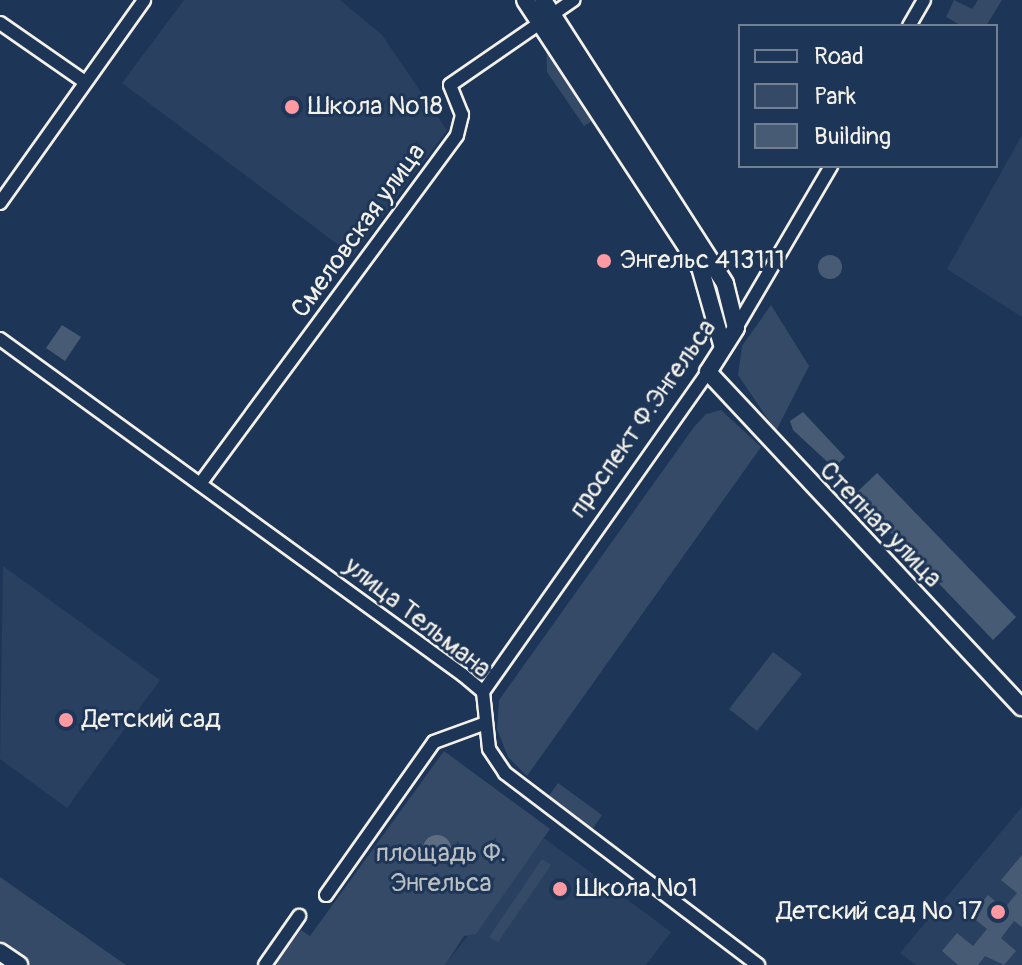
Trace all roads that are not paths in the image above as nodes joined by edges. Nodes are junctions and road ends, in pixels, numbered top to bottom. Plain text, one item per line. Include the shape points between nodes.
1 (144, 0) edge
2 (525, 0) edge
3 (573, 0) edge
4 (924, 0) edge
5 (545, 12) edge
6 (0, 23) edge
7 (910, 24) edge
8 (85, 82) junction
9 (830, 168) edge
10 (0, 203) edge
11 (736, 328) junction
12 (0, 339) edge
13 (723, 348) junction
14 (708, 372) junction
15 (200, 484) junction
16 (483, 692) junction
17 (1018, 696) edge
18 (483, 724) junction
19 (326, 895) dead end
20 (299, 916) dead end
21 (0, 952) edge
22 (19, 965) edge
23 (265, 965) edge
24 (758, 965) edge

1 - 8 street
2 - 5 main road
3 - 5 street
4 - 7 street
5 - 11 main road via 713,257
5 - 13 main road via 700,267
5 - 15 street, Смеловская улица via 450,85 462,115 457,135
6 - 8 street
8 - 10 street
9 - 11 street, проспект Ф.Энгельса
11 - 13 main road, проспект Ф.Энгельса
12 - 15 street, улица Тельмана
13 - 14 main road, проспект Ф.Энгельса
14 - 16 street, проспект Ф.Энгельса
14 - 17 main road, Степная улица
15 - 16 street, улица Тельмана
16 - 18 street, улица Тельмана
18 - 19 street via 434,742
18 - 24 street, улица Тельмана via 489,749 505,773
20 - 23 street
21 - 22 main road

